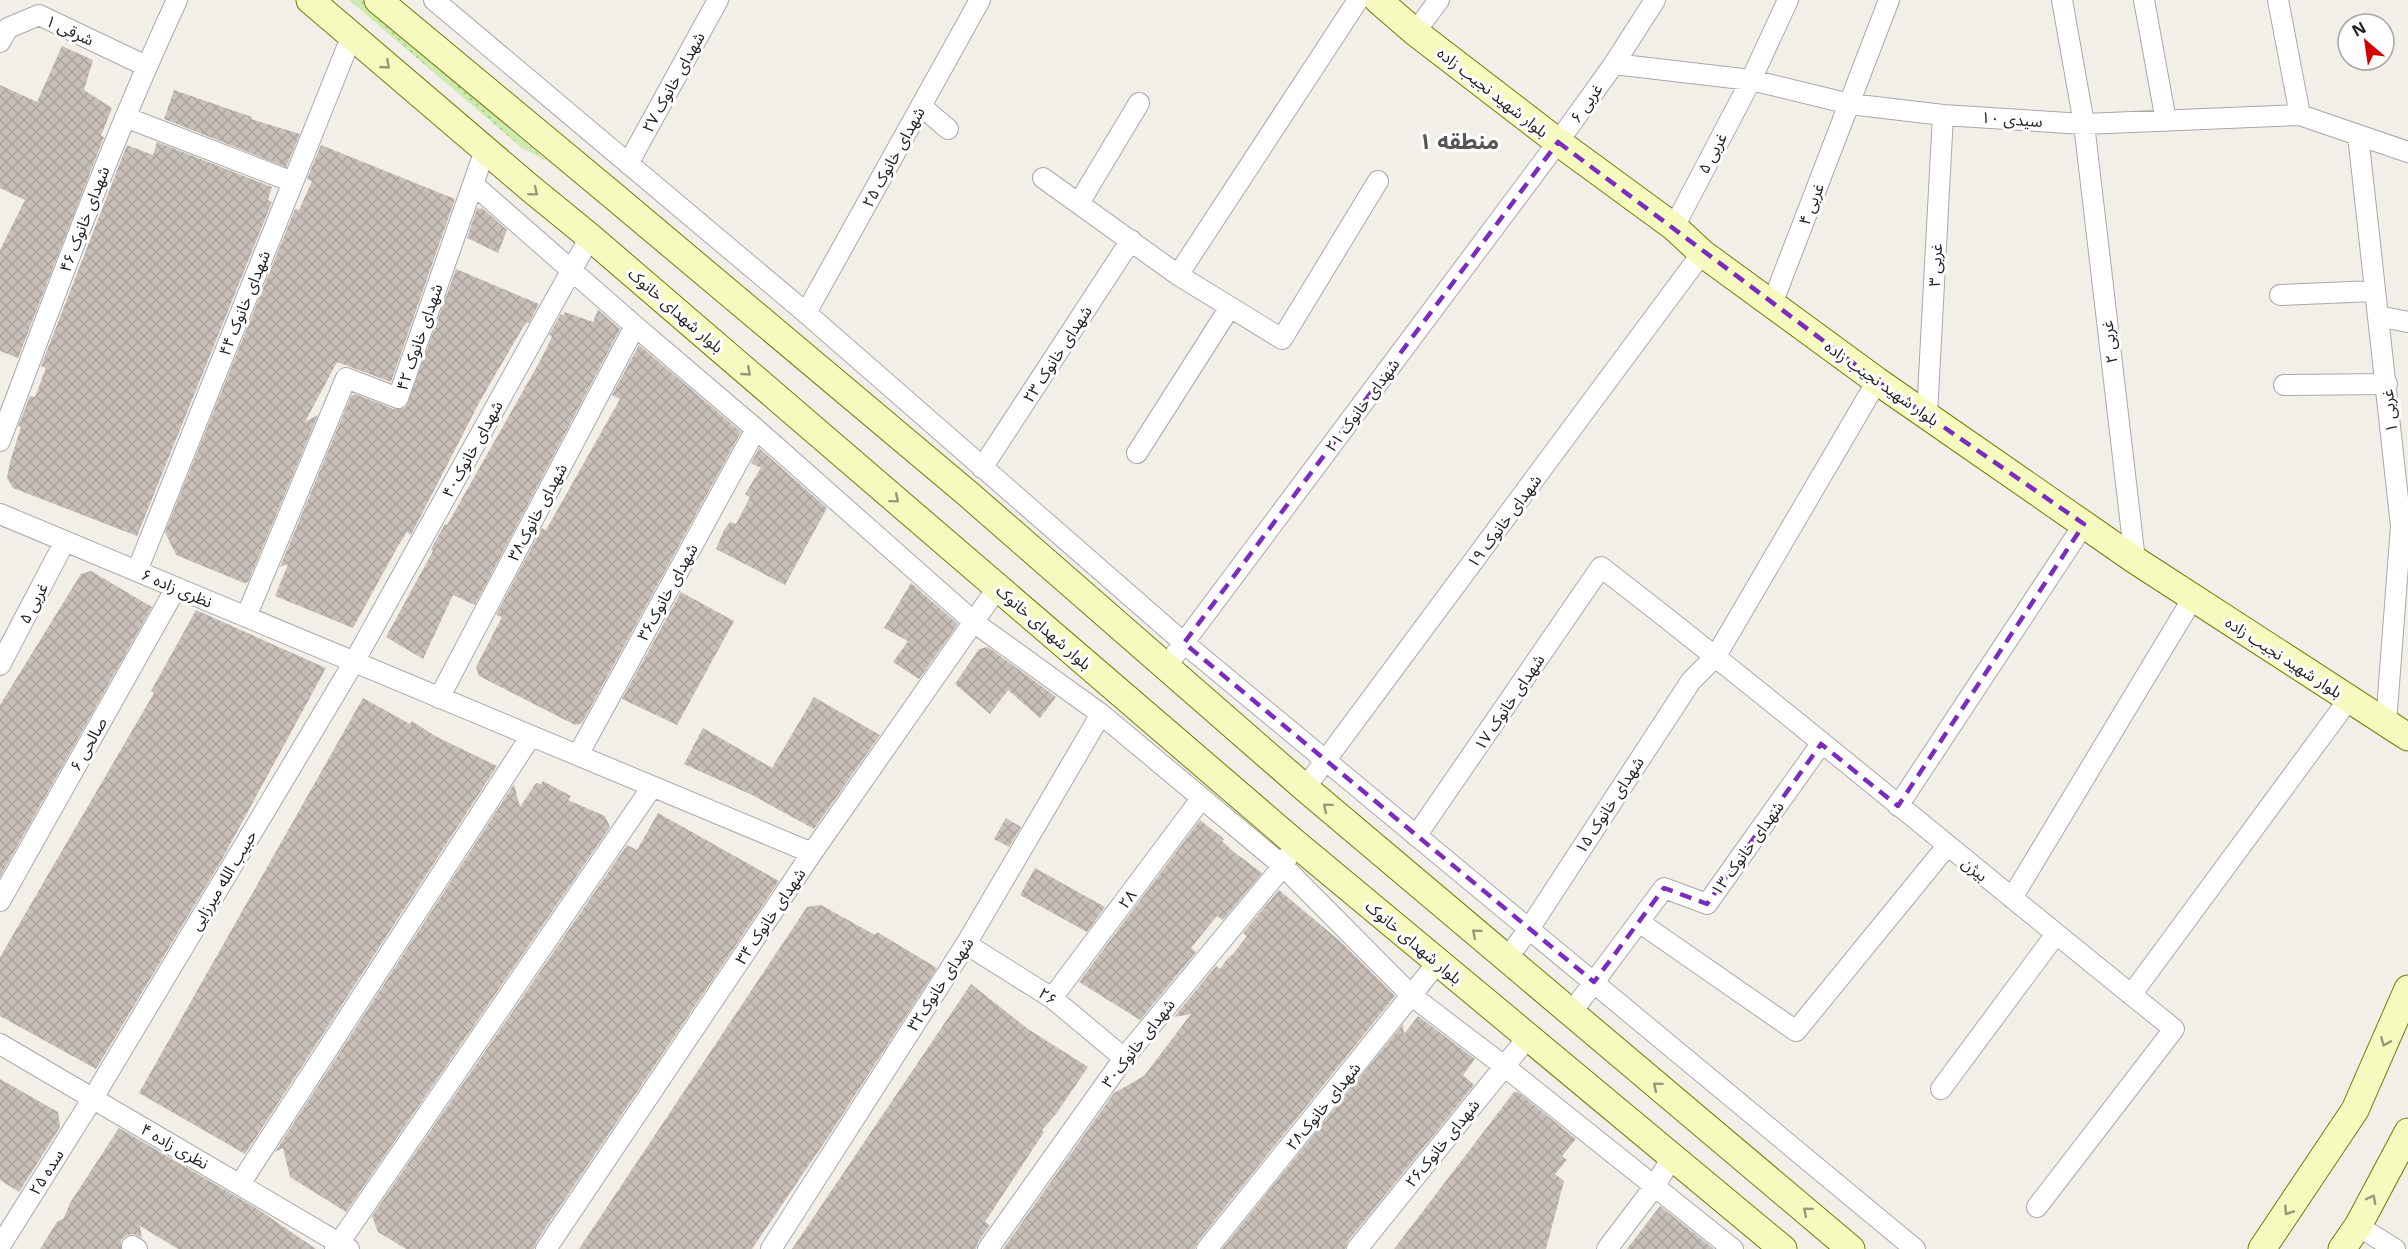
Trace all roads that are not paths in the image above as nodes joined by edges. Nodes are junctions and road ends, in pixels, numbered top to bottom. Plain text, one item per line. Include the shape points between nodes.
1 (177, 0) edge
2 (310, 0) edge
3 (378, 0) edge
4 (434, 0) edge
5 (718, 0) edge
6 (980, 0) edge
7 (1358, 0) edge
8 (1378, 0) edge
9 (1439, 0) edge
10 (1655, 0) edge
11 (1788, 0) edge
12 (1889, 0) edge
13 (2062, 0) edge
14 (2144, 0) edge
15 (2278, 0) edge
16 (1415, 32) junction
17 (352, 35) junction
18 (0, 42) edge
19 (1614, 64) junction
20 (146, 66) junction
21 (1751, 80) junction
22 (1139, 103) dead end
23 (1850, 104) junction
24 (921, 106) junction
25 (1943, 115) junction
26 (2300, 115) junction
27 (125, 117) junction
28 (2166, 121) junction
29 (2084, 124) junction
30 (948, 129) dead end
31 (2358, 135) junction
32 (1558, 142) junction
33 (484, 150) junction
34 (2408, 152) edge
35 (628, 164) junction
36 (1044, 178) dead end
37 (1378, 181) dead end
38 (293, 182) junction
39 (473, 184) junction
40 (1079, 203) junction
41 (688, 215) junction
42 (1674, 226) junction
43 (590, 237) junction
44 (666, 240) junction
45 (1131, 240) junction
46 (1702, 253) junction
47 (571, 271) junction
48 (1178, 275) junction
49 (2374, 291) junction
50 (2280, 295) dead end
51 (1772, 304) junction
52 (1230, 307) junction
53 (806, 313) junction
54 (2378, 316) junction
55 (2408, 322) edge
56 (635, 326) junction
57 (1877, 381) junction
58 (2386, 384) junction
59 (2284, 385) dead end
60 (893, 389) junction
61 (871, 413) junction
62 (1927, 415) junction
63 (756, 429) junction
64 (0, 441) edge
65 (1137, 453) dead end
66 (982, 468) junction
67 (2, 518) edge
68 (2084, 524) junction
69 (65, 541) junction
70 (2135, 560) junction
71 (1095, 566) junction
72 (1601, 567) joint
73 (137, 571) junction
74 (998, 587) junction
75 (176, 588) junction
76 (1076, 589) junction
77 (2193, 598) junction
78 (246, 617) junction
79 (975, 623) junction
80 (1184, 644) junction
81 (1716, 656) junction
82 (354, 662) junction
83 (0, 665) edge
84 (1166, 668) junction
85 (439, 698) junction
86 (2349, 699) junction
87 (1101, 714) junction
88 (2397, 730) edge
89 (531, 736) junction
90 (1821, 744) junction
91 (578, 755) junction
92 (1326, 759) junction
93 (652, 787) junction
94 (1305, 788) junction
95 (1201, 800) junction
96 (1898, 806) junction
97 (1416, 836) junction
98 (1947, 846) junction
99 (812, 853) junction
100 (1289, 855) junction
101 (2012, 898) junction
102 (0, 901) edge
103 (1639, 922) junction
104 (1529, 929) junction
105 (2056, 934) junction
106 (966, 944) junction
107 (1507, 958) junction
108 (1437, 962) junction
109 (1594, 982) junction
110 (2408, 989) edge
111 (2131, 994) junction
112 (1412, 996) junction
113 (1052, 998) junction
114 (1571, 1013) junction
115 (1528, 1037) junction
116 (0, 1044) edge
117 (1124, 1058) junction
118 (1504, 1066) junction
119 (1941, 1089) dead end
120 (93, 1098) junction
121 (2408, 1132) edge
122 (1673, 1156) junction
123 (240, 1184) junction
124 (1654, 1187) junction
125 (2037, 1207) dead end
126 (2358, 1226) junction
127 (0, 1246) edge
128 (341, 1247) edge
129 (546, 1249) edge
130 (771, 1249) edge
131 (988, 1249) edge
132 (1207, 1249) edge
133 (1357, 1249) edge
134 (1607, 1249) edge
135 (1733, 1249) edge
136 (1783, 1249) edge
137 (1851, 1249) edge
138 (1915, 1249) edge
139 (2262, 1249) edge
140 (2342, 1249) edge
141 (2396, 1249) edge

1 - 20 street, ۴۶ شهدای خانوک
2 - 17 main road, بلوار شهدای خانوک
3 - 44 main road
4 - 35 street
5 - 35 street, شهدای خانوک ۲۷
6 - 24 street, شهدای خانوک ۲۵
7 - 48 street
8 - 16 main road, بلوار شهید نجیب زاده
9 - 16 street
10 - 19 street, غربی ۶
11 - 21 street
12 - 23 street
13 - 29 street
14 - 28 street
15 - 26 street
16 - 32 main road, بلوار شهید نجیب زاده
17 -> 33 main road, بلوار شهدای خانوک
17 - 38 street, ۴۴ شهدای خانوک
18 - 20 street, شرقی ۱ via 8,28 39,15
19 - 21 street, سیدی ۱۰
19 - 32 street, غربی ۶
20 - 27 street, ۴۶ شهدای خانوک
21 - 23 street, سیدی ۱۰
21 - 42 street, غربی ۵
22 - 40 street
23 - 25 street, سیدی ۱۰
23 - 51 street, غربی ۴
24 - 30 street
24 - 53 street, شهدای خانوک ۲۵
25 - 29 street, سیدی ۱۰
25 - 62 street, غربی ۳
26 - 28 street, سیدی ۱۰
26 - 31 street, سیدی ۱۰
27 - 38 street
27 - 64 street, ۴۶ شهدای خانوک
28 - 29 street, سیدی ۱۰
29 - 70 street, غربی ۲
31 - 34 street, سیدی ۱۰
31 - 49 street, غربی ۱
32 - 42 main road, بلوار شهید نجیب زاده
32 - 80 street, شهدای خانوک ۲۱
33 - 39 street, شهدای خانوک ۴۲
33 -> 43 main road, بلوار شهدای خانوک
35 - 41 street
36 - 40 street
37 - 52 street via 1282,339
38 - 73 street, ۴۴ شهدای خانوک
39 - 47 street
39 - 78 street, شهدای خانوک ۴۲ via 398,398 346,378
40 - 45 street
41 - 44 street
41 - 53 street
42 - 46 main road, بلوار شهید نجیب زاده
43 - 47 street, شهدای خانوک۴۰
43 -> 74 main road, بلوار شهدای خانوک
44 - 61 main road
45 - 48 street
45 - 66 street, شهدای خانوک ۲۳
46 - 51 main road, بلوار شهید نجیب زاده
46 - 92 street, شهدای خانوک ۱۹
47 - 56 street
47 - 82 street, شهدای خانوک۴۰
48 - 52 street
49 - 50 street
49 - 54 street, غربی ۱
51 - 57 main road, بلوار شهید نجیب زاده
52 - 65 street
53 - 60 street
54 - 55 street
54 - 58 street, غربی ۱
56 - 63 street
56 - 85 street, شهدای خانوک۳۸
57 - 62 main road, بلوار شهید نجیب زاده
57 - 81 street, شهدای خانوک ۱۵
58 - 59 street
58 - 88 street, غربی ۱ via 2401,525
60 - 61 street
60 - 66 street
61 - 76 main road
62 - 68 main road, بلوار شهید نجیب زاده
63 - 79 street
63 - 91 street, شهدای خانوک۳۶
66 - 71 street
67 - 69 street, نظری زاده ۶
68 - 70 main road, بلوار شهید نجیب زاده
68 - 96 street
69 - 73 street, نظری زاده ۶
69 - 83 street, ۵ غربی
70 - 77 main road, بلوار شهید نجیب زاده
71 - 76 street
71 - 80 street
72 - 81 street, بیژن
72 - 97 street, شهدای خانوک ۱۷
73 - 75 street, نظری زاده ۶
74 - 79 street, ۳۴ شهدای خانوک
74 - 100 main road, بلوار شهدای خانوک
75 - 78 street, نظری زاده ۶
75 - 102 street, ۶ صالحی
76 - 84 main road
77 - 86 main road, بلوار شهید نجیب زاده
77 - 101 street
78 - 82 street, نظری زاده ۶
79 - 87 street
79 - 99 street, ۳۴ شهدای خانوک
80 - 84 street, شهدای خانوک ۲۱
80 - 92 street
81 - 90 street, بیژن
81 - 104 street, شهدای خانوک ۱۵ via 1691,681
82 - 85 street, نظری زاده ۶
82 - 120 street, حبیب الله میرزایی
84 - 94 main road
85 - 89 street, نظری زاده ۶
86 - 88 main road, بلوار شهید نجیب زاده
86 - 111 street
87 - 95 street
87 - 106 street, شهدای خانوک۳۲
89 - 91 street, نظری زاده ۶
89 - 123 street
90 - 96 street, بیژن
90 - 103 street, شهدای خانوک ۱۳ via 1707,904 1664,888
91 - 93 street, نظری زاده ۶
92 - 94 street, شهدای خانوک ۱۹
92 - 97 street
93 - 99 street, نظری زاده ۶
93 - 128 street
107 -> 94 main road
95 - 100 street
95 - 113 street, ۲۸
96 - 98 street, بیژن
97 - 104 street
98 - 101 street, بیژن
98 - 103 street via 1796,1031
99 - 129 street, ۳۴ شهدای خانوک
100 - 108 main road, بلوار شهدای خانوک
100 - 112 street
100 - 117 street, شهدای خانوک۳۰
101 - 105 street, بیژن
103 - 109 street, شهدای خانوک ۱۳
104 - 107 street, شهدای خانوک ۱۵
104 - 109 street
105 - 111 street, بیژن
105 - 119 street
106 - 113 street, ۲۶
106 - 130 street, شهدای خانوک۳۲
107 - 114 main road
108 - 112 street, شهدای خانوک۲۸
108 - 115 main road, بلوار شهدای خانوک
109 - 114 street, شهدای خانوک ۱۳
109 - 138 street
110 -> 139 main road via 2355,1110
111 - 125 street, بیژن via 2174,1029
112 - 118 street
112 - 132 street, شهدای خانوک۲۸
113 - 117 street, ۲۶
137 -> 114 main road
115 - 118 street, شهدای خانوک۲۶
115 - 122 main road, بلوار شهدای خانوک
116 - 120 street, نظری زاده ۴
117 - 131 street, شهدای خانوک۳۰
118 - 124 street
118 - 133 street, شهدای خانوک۲۶
120 - 123 street, نظری زاده ۴
120 - 127 street, سده ۲۵
126 -> 121 main road
122 - 124 street
122 - 136 main road, بلوار شهدای خانوک
123 - 128 street, نظری زاده ۴
124 - 134 street
124 - 135 street
126 - 140 main road
126 - 141 street

